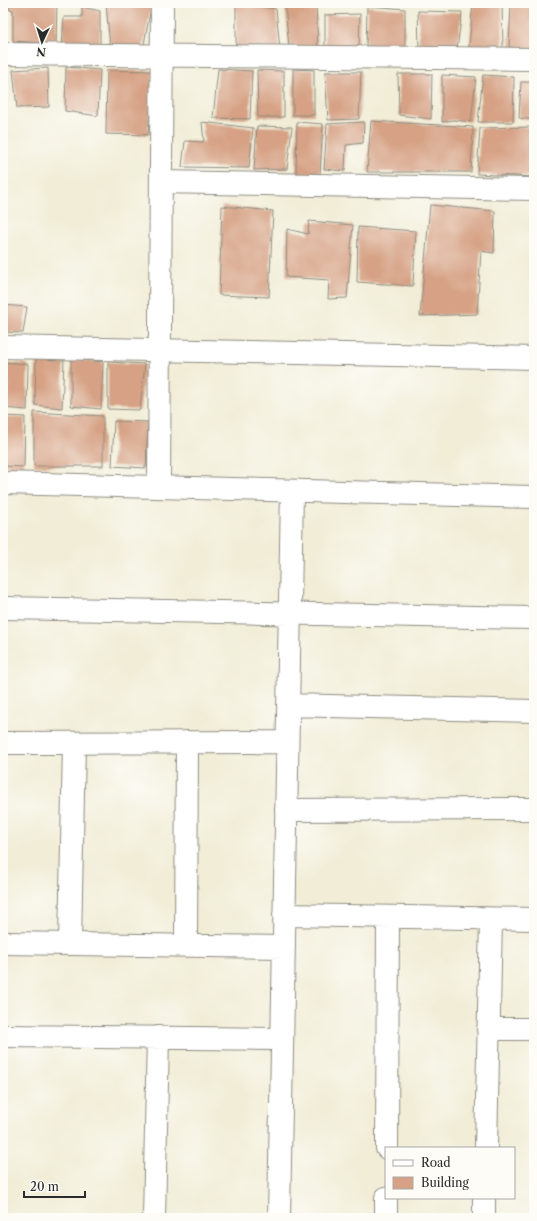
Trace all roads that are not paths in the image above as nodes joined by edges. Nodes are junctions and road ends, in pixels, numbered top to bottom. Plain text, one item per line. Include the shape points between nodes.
1 (162, 3) edge
2 (3, 54) edge
3 (162, 56) junction
4 (534, 59) edge
5 (161, 182) junction
6 (534, 189) edge
7 (3, 347) edge
8 (160, 350) junction
9 (534, 358) edge
10 (3, 483) edge
11 (158, 487) junction
12 (292, 491) junction
13 (534, 497) edge
14 (3, 608) edge
15 (289, 614) junction
16 (534, 618) edge
17 (288, 705) junction
18 (534, 711) edge
19 (187, 742) junction
20 (287, 742) junction
21 (3, 743) edge
22 (74, 743) junction
23 (534, 809) edge
24 (286, 810) junction
25 (284, 915) junction
26 (388, 917) junction
27 (491, 918) junction
28 (534, 919) edge
29 (3, 943) edge
30 (70, 944) junction
31 (186, 946) junction
32 (284, 947) junction
33 (488, 1029) junction
34 (534, 1030) edge
35 (3, 1036) edge
36 (158, 1037) junction
37 (282, 1039) junction
38 (387, 1147) edge
39 (486, 1147) edge
40 (386, 1199) edge
41 (484, 1199) edge
42 (154, 1218) edge
43 (279, 1218) edge
44 (386, 1218) edge
45 (484, 1218) edge

1 - 3 street
2 - 3 street
3 - 4 street
3 - 5 street
5 - 6 street
5 - 8 street
7 - 8 street
8 - 9 street
8 - 11 street
10 - 11 street
11 - 12 street
12 - 13 street
12 - 15 street
14 - 15 street
15 - 16 street
15 - 17 street
17 - 18 street
17 - 20 street
19 - 20 street
19 - 22 street
19 - 31 street
20 - 24 street
21 - 22 street
22 - 30 street
23 - 24 street
24 - 25 street
25 - 26 street
25 - 32 street
26 - 27 street
26 - 38 street
27 - 28 street
27 - 33 street
29 - 30 street
30 - 31 street
31 - 32 street
32 - 37 street
33 - 34 street
33 - 39 street
35 - 36 street
36 - 37 street
36 - 42 street
37 - 43 street
40 - 44 street
41 - 45 street

